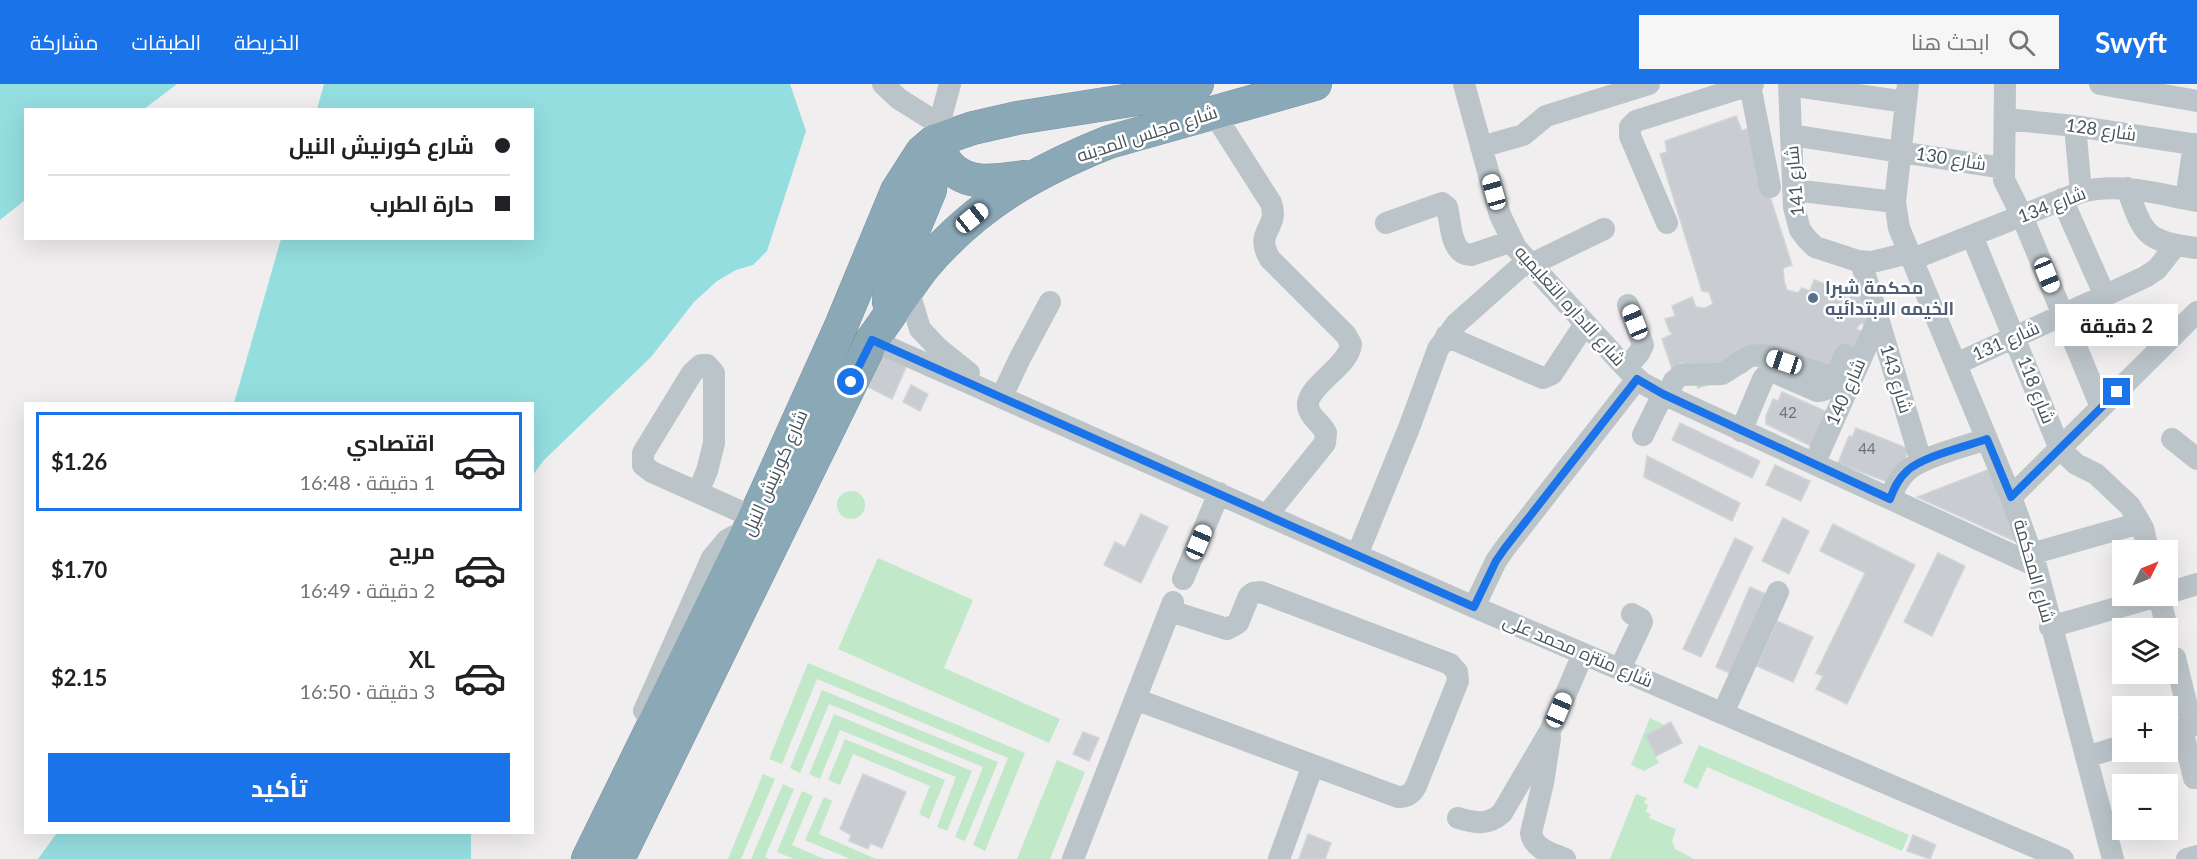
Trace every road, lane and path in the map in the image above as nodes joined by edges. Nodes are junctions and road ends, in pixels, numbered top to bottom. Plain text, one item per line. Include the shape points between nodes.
1 (883, 84) edge
2 (950, 84) edge
3 (1197, 84) edge
4 (1315, 84) edge
5 (1464, 84) edge
6 (1649, 84) edge
7 (2005, 84) edge
8 (2100, 84) edge
9 (1751, 85) edge
10 (1789, 85) edge
11 (1907, 93) edge
12 (2197, 101) edge
13 (1212, 112) junction
14 (2005, 119) junction
15 (2075, 126) junction
16 (937, 133) junction
17 (1791, 135) junction
18 (2195, 145) edge
19 (1481, 147) junction
20 (1899, 150) junction
21 (2003, 168) junction
22 (1032, 176) junction
23 (1770, 186) dead end
24 (2127, 188) junction
25 (1793, 190) junction
26 (2072, 196) junction
27 (2192, 200) edge
28 (1894, 202) junction
29 (2022, 216) junction
30 (1386, 223) dead end
31 (1667, 224) dead end
32 (1604, 229) dead end
33 (1972, 236) junction
34 (1512, 241) junction
35 (2186, 246) edge
36 (1911, 256) junction
37 (1861, 262) junction
38 (1528, 263) junction
39 (908, 289) junction
40 (2105, 296) junction
41 (1050, 302) dead end
42 (1628, 305) dead end
43 (2197, 312) edge
44 (2063, 315) junction
45 (1878, 320) junction
46 (1585, 324) junction
47 (880, 328) junction
48 (926, 336) junction
49 (1446, 336) junction
50 (2014, 337) junction
51 (1845, 355) dead end
52 (921, 360) junction
53 (1956, 364) junction
54 (1631, 374) junction
55 (1835, 378) junction
56 (999, 395) junction
57 (1665, 396) junction
58 (2101, 407) junction
59 (1741, 431) junction
60 (1643, 435) dead end
61 (1987, 439) junction
62 (2172, 439) dead end
63 (2060, 449) junction
64 (2197, 459) edge
65 (1922, 462) junction
66 (1814, 464) junction
67 (698, 492) junction
68 (1219, 493) junction
69 (2011, 497) junction
70 (1890, 499) junction
71 (1267, 515) junction
72 (752, 523) junction
73 (2140, 523) junction
74 (2145, 540) edge
75 (1357, 555) junction
76 (2034, 560) junction
77 (2196, 587) edge
78 (2178, 591) edge
79 (1778, 592) dead end
80 (1172, 606) junction
81 (2123, 606) edge
82 (1474, 607) junction
83 (1632, 614) dead end
84 (2050, 627) junction
85 (1584, 654) junction
86 (1620, 669) junction
87 (2178, 684) edge
88 (1135, 699) junction
89 (1723, 714) junction
90 (2185, 729) edge
91 (1550, 731) junction
92 (2112, 749) edge
93 (2086, 757) junction
94 (1313, 765) junction
95 (2194, 778) dead end
96 (1508, 804) junction
97 (1534, 814) junction
98 (1458, 818) dead end
99 (2197, 856) edge
100 (588, 859) edge
101 (618, 859) edge
102 (1072, 859) edge
103 (1279, 859) edge
104 (1565, 859) edge
105 (2063, 859) edge
106 (2113, 859) edge
107 (2187, 859) edge

1 - 16 street
2 - 16 street, شارع كورنيش النيل
3 - 16 highway, شارع مجلس المدينه via 1150,97
4 - 13 highway, شارع مجلس المدينه
5 - 19 street, شارع الاداره التعليميه
6 - 19 street via 1546,117 1523,135
7 - 14 street
8 - 12 street
9 - 23 street
9 - 31 street via 1636,121 1630,127 1630,136
10 - 11 street
10 - 17 street, شارع 141
11 - 20 street, شارع المحكمة
13 - 22 highway, شارع مجلس المدينه via 1109,142
13 - 71 street via 1271,203 1274,213 1263,241 1266,253 1351,344 1347,357 1308,402 1309,411 1326,433 1325,443
14 - 15 street, شارع 128
14 - 21 street
15 - 18 street, شارع 128
15 - 26 street
16 - 22 highway via 949,165 974,181
16 - 47 highway via 930,190 890,286
16 - 72 highway, شارع كورنيش النيل via 897,191
17 - 20 street, شارع 130
17 - 25 street, شارع 141
18 - 27 street
19 - 34 street, شارع الاداره التعليميه via 1500,215
20 - 21 street, شارع 130
20 - 28 street, شارع المحكمة
21 - 29 street via 2004,180
22 - 39 highway, شارع مجلس المدينه via 958,230
24 - 26 street, شارع 134 via 2112,187
24 - 27 street, شارع 134
24 - 35 street via 2143,228 2157,240
25 - 28 street
25 - 37 street, شارع 141 via 1796,219 1807,239 1815,247
26 - 29 street, شارع 134
26 - 40 street
28 - 36 street, شارع المحكمة via 1899,228
29 - 33 street, شارع 134
29 - 44 street
30 - 34 street via 1442,203 1447,207 1455,244 1466,255
32 - 38 street
33 - 36 street, شارع 134
33 - 50 street, شارع 118
34 - 38 street, شارع الاداره التعليميه
35 - 40 street, شارع 131 via 2145,277
36 - 37 street, شارع 141
36 - 53 street, شارع المحكمة
37 - 45 street, شارع 143
38 - 46 street, شارع الاداره التعليميه
38 - 49 street
39 - 47 highway, شارع مجلس المدينه
39 - 48 street, شارع منتزه محمد على via 916,321
40 - 44 street, شارع 131
41 - 56 street
42 - 54 street via 1643,345
43 - 58 street
44 - 50 street, شارع 131
44 - 58 street
45 - 65 street, شارع 143
45 - 66 street, شارع 140
46 - 49 street via 1552,374 1544,378
46 - 54 street, شارع الاداره التعليميه
47 - 52 street, شارع منتزه محمد على
47 - 101 highway, شارع كورنيش النيل
48 - 52 street
48 - 56 street, شارع منتزه محمد على
49 - 75 street via 1431,363
50 - 53 street, شارع 131
50 - 63 street, شارع 118
51 - 55 street
52 - 56 street, شارع منتزه محمد على
53 - 61 street, شارع المحكمة
54 - 57 street, شارع الاداره التعليميه
54 - 82 street via 1496,561
55 - 57 street via 1754,354 1722,374 1681,375
55 - 59 street via 1830,387 1817,391 1768,373
56 - 68 street, شارع منتزه محمد على
57 - 59 street, شارع الاداره التعليميه
57 - 60 street
58 - 63 street
59 - 66 street, شارع الاداره التعليميه
61 - 65 street
61 - 69 street, شارع المحكمة
62 - 64 street
63 - 69 street
63 - 73 street, شارع 118 via 2076,464 2096,474 2130,506
65 - 70 street via 1908,469
66 - 70 street, شارع الاداره التعليميه
67 - 67 street via 647,469 642,459 692,373 707,365 714,373 714,443
67 - 72 street
68 - 71 street, شارع منتزه محمد على
68 - 80 street via 1183,579 1168,586
69 - 76 street, شارع المحكمة
70 - 76 street, شارع الاداره التعليميه
71 - 75 street, شارع منتزه محمد على
72 - 100 highway, شارع كورنيش النيل
73 - 74 street, شارع 118
73 - 76 street
75 - 82 street, شارع منتزه محمد على
76 - 84 street, شارع المحكمة
77 - 78 street
79 - 89 street
80 - 88 street
80 - 94 street via 1227,629 1238,623 1249,596 1261,592 1450,664 1457,672 1458,681 1409,795 1398,796
81 - 84 street
82 - 85 street, شارع منتزه محمد على
83 - 86 street via 1642,622
84 - 93 street, شارع المحكمة
85 - 86 street, شارع منتزه محمد على
85 - 91 street
86 - 89 street, شارع منتزه محمد على
87 - 90 street
88 - 94 street
88 - 102 street
89 - 105 street, شارع منتزه محمد على
90 - 95 street
91 - 96 street
91 - 97 street
92 - 93 street
93 - 106 street, شارع المحكمة
94 - 103 street
96 - 97 street
96 - 98 street via 1490,821 1475,823
97 - 104 street via 1531,833 1535,844
99 - 107 street

